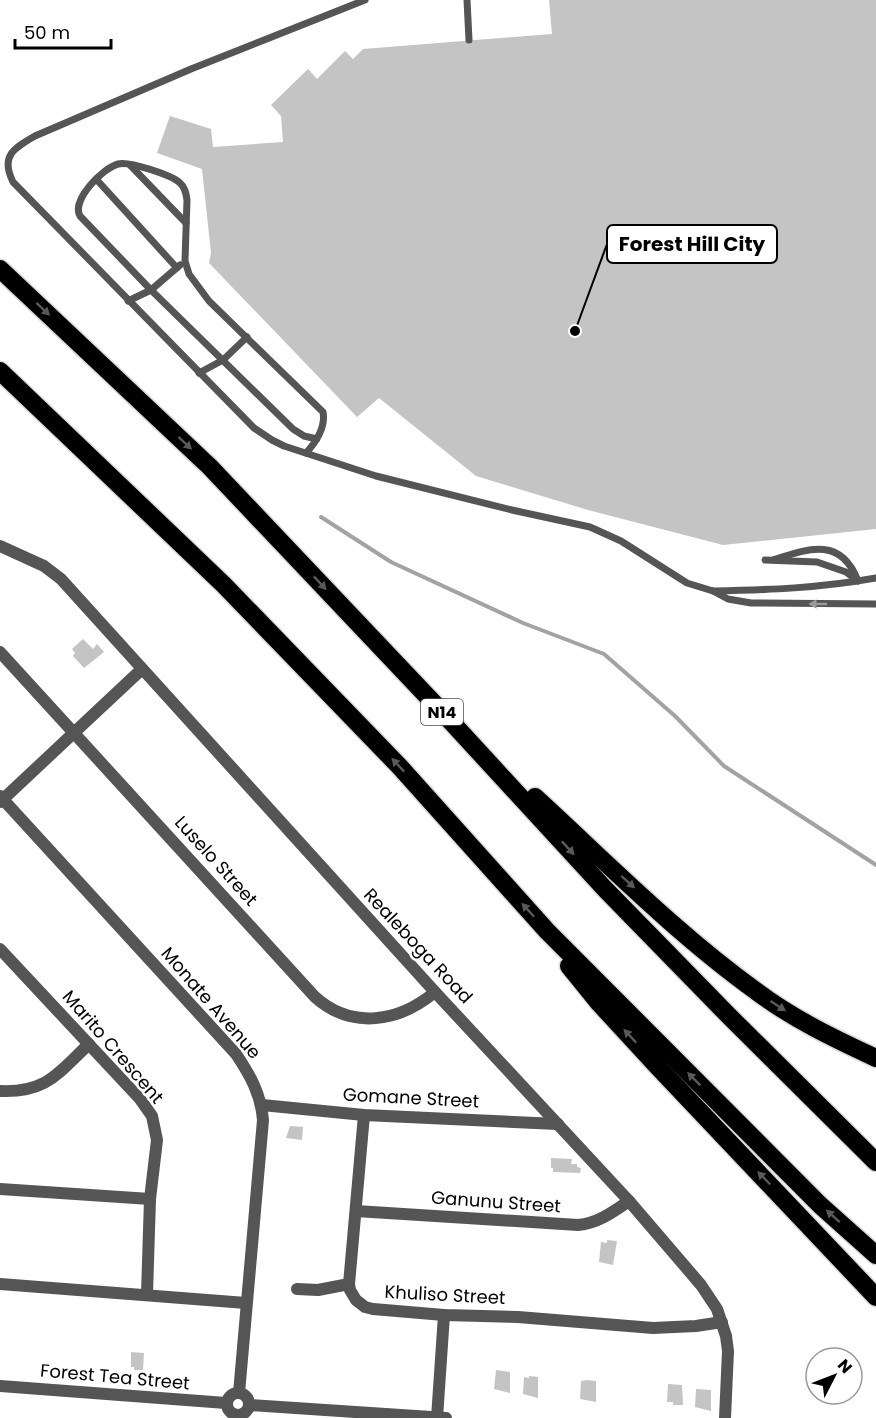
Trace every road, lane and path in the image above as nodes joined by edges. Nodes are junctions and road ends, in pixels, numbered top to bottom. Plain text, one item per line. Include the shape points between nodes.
1 (366, 0) edge
2 (466, 0) edge
3 (469, 40) dead end
4 (128, 164) junction
5 (97, 180) junction
6 (186, 223) junction
7 (185, 261) junction
8 (177, 268) junction
9 (0, 269) edge
10 (152, 290) junction
11 (128, 301) junction
12 (247, 337) junction
13 (223, 360) junction
14 (0, 371) edge
15 (199, 373) junction
16 (317, 439) junction
17 (306, 453) junction
18 (604, 534) junction
19 (618, 534) dead end
20 (0, 546) edge
21 (876, 578) edge
22 (858, 581) junction
23 (713, 591) junction
24 (876, 604) edge
25 (0, 652) edge
26 (142, 669) junction
27 (445, 715) junction
28 (74, 731) junction
29 (1, 799) edge
30 (547, 931) junction
31 (0, 949) edge
32 (435, 992) junction
33 (89, 1044) junction
34 (876, 1058) edge
35 (0, 1090) edge
36 (262, 1105) junction
37 (364, 1115) junction
38 (558, 1124) junction
39 (876, 1162) edge
40 (0, 1189) edge
41 (150, 1199) junction
42 (629, 1201) junction
43 (356, 1211) junction
44 (876, 1255) edge
45 (0, 1284) edge
46 (349, 1284) junction
47 (297, 1289) dead end
48 (147, 1294) junction
49 (876, 1297) edge
50 (246, 1303) junction
51 (444, 1315) junction
52 (722, 1322) junction
53 (0, 1386) edge
54 (239, 1393) junction
55 (226, 1403) junction
56 (249, 1405) junction
57 (237, 1417) edge
58 (437, 1418) edge
59 (446, 1418) edge
60 (725, 1418) edge

1 - 11 lane via 191,69 16,147 7,159 7,171 13,182
2 - 3 lane
4 - 5 lane via 114,165
4 - 6 lane
4 - 6 lane via 180,183 187,200
5 - 8 lane
5 - 10 lane via 81,197 78,211
6 - 7 lane
7 - 8 lane
7 - 12 lane via 189,274 209,302
8 - 10 lane
9 -> 27 highway, N14 via 210,467
10 - 11 lane
10 - 13 lane
11 - 15 lane
12 - 13 lane
12 - 16 lane via 321,409 324,416
13 - 15 lane
13 - 16 lane via 293,429
30 -> 14 highway via 400,767 224,585
15 - 17 lane via 262,434
16 - 17 lane
17 - 18 lane via 376,476 590,527
18 - 19 lane
18 - 23 lane via 687,583
20 - 26 street, Realeboga Road via 56,574
21 - 22 lane
22 - 22 lane via 840,554 826,549 769,560 817,562 846,572
22 - 23 lane via 774,590
24 -> 23 lane via 751,603 728,599
25 - 28 street, Luselo Street
26 - 28 street
26 - 32 street, Realeboga Road
27 -> 34 highway via 712,957 803,1022
27 -> 39 highway, N14 via 605,888
28 - 29 street
28 - 32 street, Luselo Street via 325,1006 345,1015 387,1017 412,1009
29 - 36 street, Monate Avenue via 236,1054 255,1084
44 -> 30 highway via 820,1205
49 -> 30 highway via 598,1003 573,973
31 - 33 street, Marito Crescent
32 - 38 street, Realeboga Road
33 - 35 street via 39,1087
33 - 41 street, Marito Crescent via 152,1116 157,1140
36 - 37 street, Gomane Street
36 - 50 street, Monate Avenue
37 - 38 street, Gomane Street
37 - 43 street
38 - 42 street, Realeboga Road
40 - 41 street
41 - 48 street, Marito Crescent
42 - 43 street, Ganunu Street via 588,1224 570,1225
42 - 52 street, Realeboga Road via 701,1285
43 - 46 street
45 - 48 street
46 - 47 street via 318,1290
46 - 51 street, Khuliso Street via 353,1296 373,1309
48 - 50 street
50 - 54 street, Monate Avenue
51 - 52 street, Khuliso Street via 653,1328
51 - 58 street
52 - 60 street, Realeboga Road via 728,1351
53 - 55 street, Forest Tea Street
54 - 55 street via 230,1395
54 - 56 street
55 - 57 street via 229,1412
56 - 57 street
56 - 58 street
58 - 59 street

